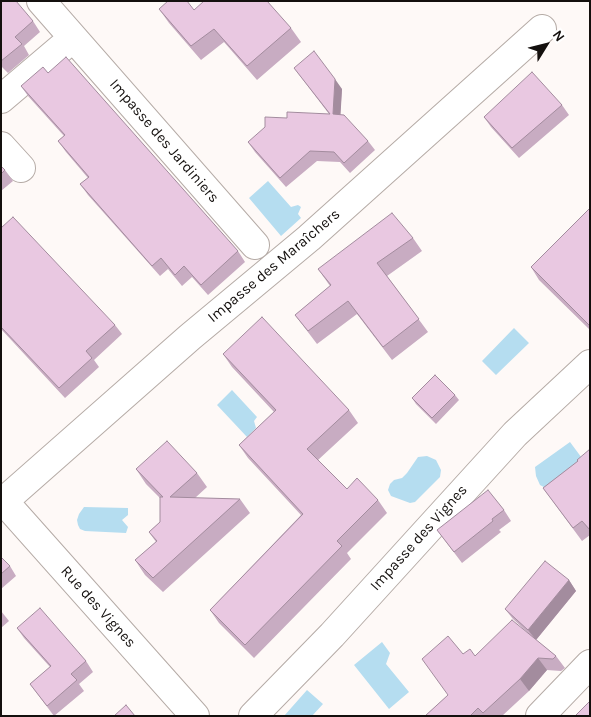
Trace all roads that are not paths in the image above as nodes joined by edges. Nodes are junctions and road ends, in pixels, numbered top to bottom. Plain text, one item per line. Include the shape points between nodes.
1 (41, 1) edge
2 (542, 30) dead end
3 (73, 38) junction
4 (1, 99) edge
5 (1, 146) edge
6 (22, 168) dead end
7 (255, 245) dead end
8 (590, 364) edge
9 (3, 500) edge
10 (590, 664) edge
11 (195, 716) edge
12 (253, 716) edge
13 (540, 716) edge

1 - 3 street, Impasse des Jardiniers
2 - 9 street, Impasse des Maraîchers via 308,238
3 - 4 street
3 - 7 street, Impasse des Jardiniers
5 - 6 street
8 - 12 street, Impasse des Vignes via 508,440 332,635
9 - 11 street, Rue des Vignes
10 - 13 street

